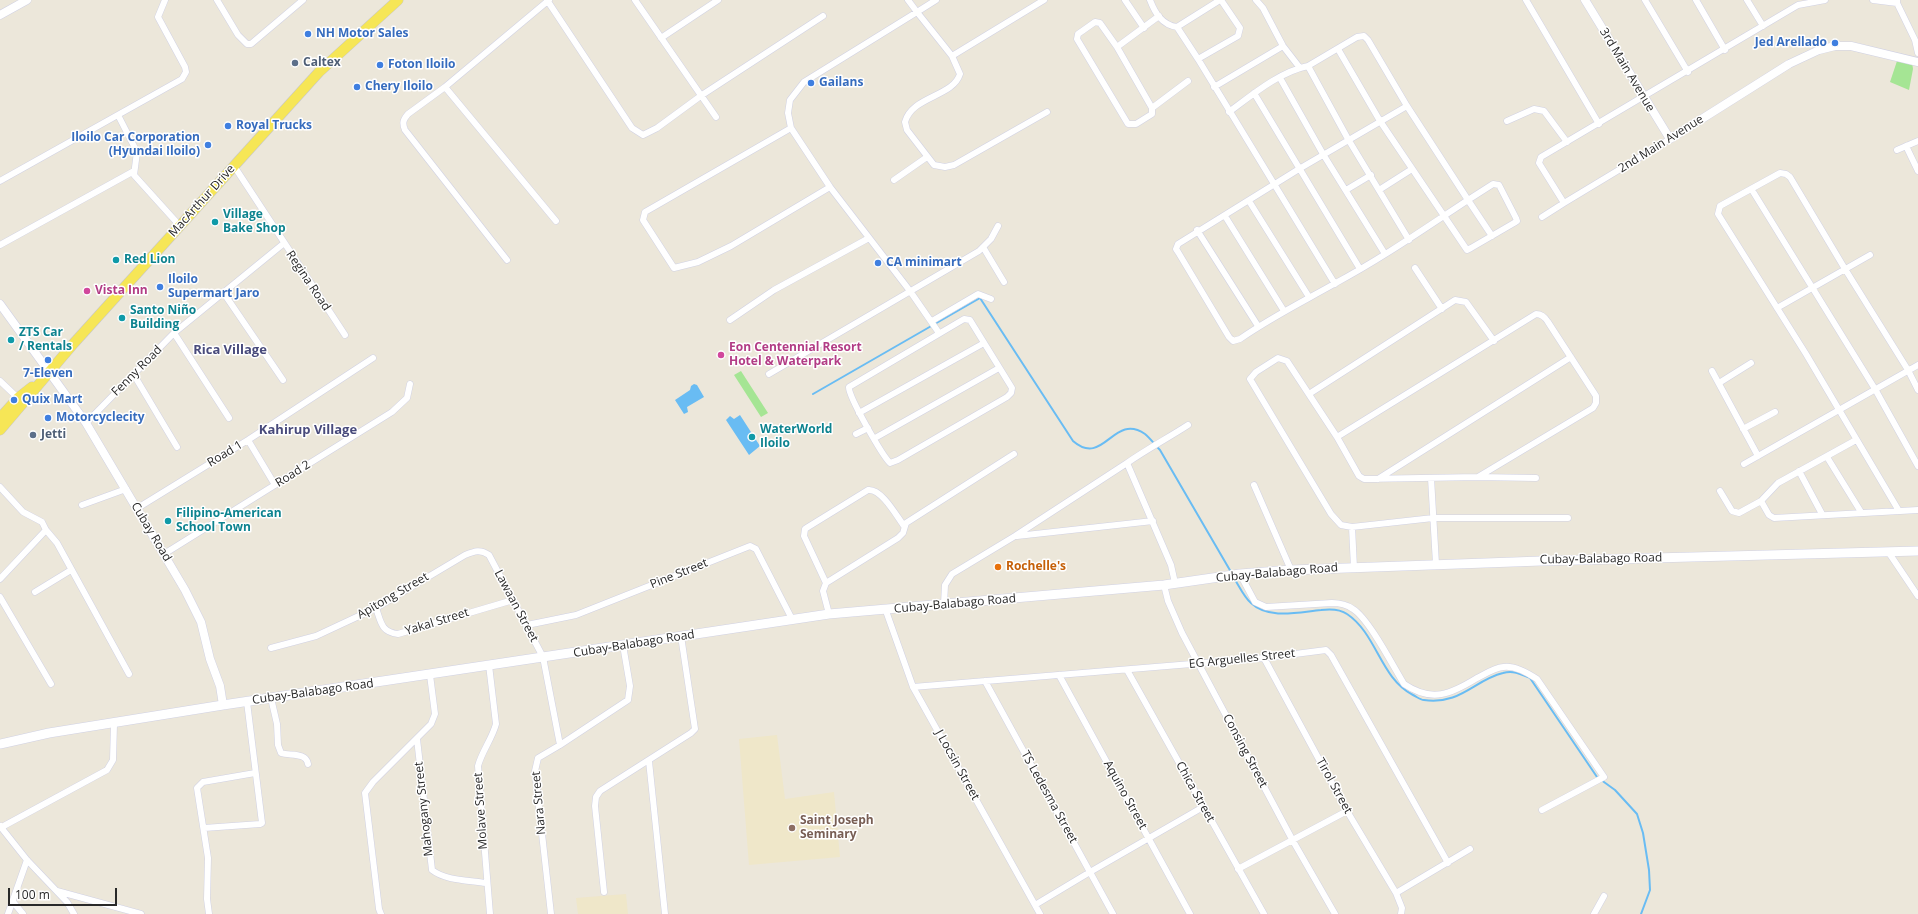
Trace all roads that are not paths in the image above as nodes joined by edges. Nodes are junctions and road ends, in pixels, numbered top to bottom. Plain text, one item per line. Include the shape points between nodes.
1 (27, 0) edge
2 (166, 0) edge
3 (217, 0) edge
4 (303, 0) edge
5 (548, 0) edge
6 (635, 0) edge
7 (718, 0) edge
8 (908, 0) edge
9 (936, 0) edge
10 (1044, 0) edge
11 (1126, 0) edge
12 (1150, 0) edge
13 (1221, 0) edge
14 (1256, 0) edge
15 (1526, 0) edge
16 (1585, 0) edge
17 (1645, 0) edge
18 (1696, 0) edge
19 (1747, 0) edge
20 (1825, 0) edge
21 (1873, 0) edge
22 (395, 1) edge
23 (1798, 2) edge
24 (1897, 2) edge
25 (296, 3) edge
26 (917, 12) junction
27 (0, 15) edge
28 (823, 16) dead end
29 (1159, 16) junction
30 (1177, 26) junction
31 (1763, 26) junction
32 (1144, 28) junction
33 (662, 38) junction
34 (1284, 46) junction
35 (1117, 47) junction
36 (1338, 49) junction
37 (1725, 50) junction
38 (1918, 53) edge
39 (952, 56) junction
40 (1198, 59) junction
41 (1918, 62) edge
42 (1308, 66) junction
43 (1300, 68) junction
44 (1688, 72) junction
45 (1280, 78) junction
46 (1188, 81) dead end
47 (445, 87) junction
48 (1214, 87) junction
49 (1254, 93) junction
50 (702, 95) junction
51 (1643, 98) junction
52 (1407, 106) junction
53 (1152, 108) junction
54 (1047, 112) dead end
55 (1229, 112) junction
56 (118, 115) junction
57 (716, 117) dead end
58 (1380, 121) junction
59 (1507, 121) dead end
60 (1599, 124) junction
61 (791, 128) junction
62 (1348, 139) junction
63 (1670, 139) junction
64 (1918, 141) edge
65 (1567, 142) junction
66 (1906, 146) junction
67 (1897, 150) dead end
68 (1323, 154) junction
69 (927, 157) junction
70 (234, 166) junction
71 (1298, 169) junction
72 (1412, 169) junction
73 (134, 171) junction
74 (1918, 171) edge
75 (1371, 175) junction
76 (894, 180) dead end
77 (0, 181) edge
78 (1274, 184) junction
79 (830, 187) junction
80 (1346, 190) junction
81 (1379, 190) junction
82 (1752, 190) junction
83 (1468, 200) junction
84 (1249, 201) junction
85 (1564, 203) junction
86 (1225, 216) junction
87 (1444, 216) junction
88 (1542, 217) dead end
89 (556, 221) dead end
90 (180, 226) junction
91 (998, 226) dead end
92 (1197, 230) junction
93 (1492, 236) junction
94 (869, 238) junction
95 (1409, 240) junction
96 (283, 244) junction
97 (0, 245) edge
98 (983, 247) junction
99 (1385, 254) junction
100 (1870, 255) dead end
101 (507, 260) dead end
102 (1415, 268) dead end
103 (1360, 269) junction
104 (1844, 269) junction
105 (1004, 282) dead end
106 (1335, 284) junction
107 (1813, 288) junction
108 (910, 291) junction
109 (223, 292) junction
110 (1309, 297) junction
111 (991, 299) dead end
112 (0, 304) edge
113 (1777, 308) junction
114 (1442, 309) junction
115 (1284, 311) junction
116 (730, 320) dead end
117 (933, 321) junction
118 (1258, 326) junction
119 (938, 331) junction
120 (174, 333) junction
121 (345, 336) dead end
122 (1494, 341) junction
123 (984, 343) junction
124 (1571, 357) junction
125 (373, 358) dead end
126 (1751, 363) dead end
127 (1918, 365) edge
128 (999, 368) junction
129 (1908, 370) junction
130 (1712, 371) dead end
131 (49, 373) junction
132 (769, 374) dead end
133 (134, 375) junction
134 (283, 380) dead end
135 (0, 381) edge
136 (1718, 383) junction
137 (410, 384) dead end
138 (1876, 389) junction
139 (1918, 390) edge
140 (1309, 394) junction
141 (21, 401) junction
142 (1838, 410) junction
143 (859, 412) junction
144 (1775, 412) dead end
145 (0, 418) edge
146 (229, 418) dead end
147 (86, 423) junction
148 (1188, 425) dead end
149 (868, 428) junction
150 (1743, 429) junction
151 (0, 430) edge
152 (856, 434) dead end
153 (1337, 437) junction
154 (875, 438) junction
155 (248, 440) junction
156 (1856, 440) junction
157 (177, 447) dead end
158 (1014, 454) dead end
159 (1758, 456) junction
160 (1827, 457) junction
161 (1127, 463) junction
162 (1744, 464) dead end
163 (1918, 466) edge
164 (1799, 471) junction
165 (1478, 476) junction
166 (1431, 478) junction
167 (1536, 478) dead end
168 (1377, 480) junction
169 (275, 485) junction
170 (1254, 485) dead end
171 (0, 487) edge
172 (126, 489) junction
173 (1720, 491) dead end
174 (1761, 501) junction
175 (82, 505) dead end
176 (136, 509) junction
177 (1899, 510) junction
178 (1918, 510) edge
179 (1861, 512) junction
180 (1822, 514) junction
181 (1433, 518) junction
182 (1568, 518) dead end
183 (1153, 521) junction
184 (904, 526) junction
185 (1352, 527) junction
186 (46, 530) junction
187 (1015, 536) junction
188 (1918, 551) edge
189 (1889, 553) junction
190 (164, 554) junction
191 (489, 555) joint
192 (1436, 564) junction
193 (1354, 568) junction
194 (72, 570) junction
195 (1291, 570) junction
196 (1237, 574) junction
197 (0, 579) edge
198 (826, 583) junction
199 (1175, 583) junction
200 (1164, 585) junction
201 (35, 592) dead end
202 (1918, 596) edge
203 (0, 597) edge
204 (513, 600) junction
205 (944, 604) junction
206 (376, 608) junction
207 (886, 611) junction
208 (829, 614) junction
209 (792, 619) junction
210 (527, 625) junction
211 (681, 636) junction
212 (623, 646) junction
213 (271, 648) dead end
214 (543, 658) junction
215 (1264, 658) junction
216 (1199, 664) junction
217 (489, 665) junction
218 (1127, 670) junction
219 (129, 674) dead end
220 (430, 675) junction
221 (1060, 675) junction
222 (986, 681) junction
223 (51, 684) dead end
224 (913, 687) junction
225 (271, 698) junction
226 (246, 702) junction
227 (223, 705) junction
228 (114, 724) junction
229 (417, 739) junction
230 (0, 744) edge
231 (560, 745) junction
232 (649, 761) junction
233 (308, 764) dead end
234 (255, 773) junction
235 (1203, 807) junction
236 (1542, 810) dead end
237 (1347, 811) junction
238 (0, 827) edge
239 (204, 828) junction
240 (1148, 838) junction
241 (1293, 841) junction
242 (1470, 849) dead end
243 (27, 860) junction
244 (1448, 863) junction
245 (1238, 869) junction
246 (1090, 872) junction
247 (486, 883) junction
248 (57, 891) junction
249 (604, 892) dead end
250 (1396, 893) junction
251 (1604, 896) dead end
252 (14, 903) junction
253 (1035, 905) junction
254 (113, 906) junction
255 (8, 914) edge
256 (23, 914) edge
257 (74, 914) edge
258 (113, 914) edge
259 (141, 914) edge
260 (210, 914) edge
261 (381, 914) edge
262 (490, 914) edge
263 (551, 914) edge
264 (665, 914) edge
265 (1040, 914) edge
266 (1113, 914) edge
267 (1190, 914) edge
268 (1264, 914) edge
269 (1335, 914) edge
270 (1402, 914) edge
271 (1594, 914) edge

1 - 27 street
2 - 56 street via 158,18 186,72 182,79
3 - 25 street via 242,41 247,44 254,42
4 - 25 street
5 - 47 street
5 - 50 street via 632,128 638,133 648,133
6 - 33 street
7 - 33 street
8 - 26 street
9 - 26 street
10 - 39 street
11 - 32 street
12 - 29 street
13 - 30 street
13 - 40 street via 1240,28 1240,32 1238,36
14 - 34 street
15 - 60 street
16 - 51 street, 3rd Main Avenue
17 - 44 street
18 - 37 street
19 - 31 street
20 - 23 street
21 - 24 street
22 - 70 main road, MacArthur Drive via 326,65
23 - 31 street
24 - 38 street via 1916,40
26 - 39 street
26 - 61 street via 804,82 790,100 788,113
28 - 50 street
29 - 30 street via 1166,24
29 - 32 street
30 - 40 street
31 - 37 street
32 - 35 street
33 - 50 street
34 - 43 street
34 - 48 street
35 - 53 street
35 - 53 street via 1100,23 1095,22 1078,34 1077,39 1128,124 1136,124 1147,118 1152,114
36 - 42 street
36 - 52 street via 1357,37 1366,38
36 - 58 street
37 - 44 street
39 - 69 street via 960,74 958,79 954,84 910,110 905,122 907,130
40 - 48 street
41 - 63 street, 2nd Main Avenue via 1851,46 1819,50 1789,64
42 - 43 street
42 - 62 street
43 - 45 street
44 - 51 street
45 - 49 street
45 - 68 street
46 - 53 street
47 - 89 street
47 - 101 street via 408,114 402,124
48 - 55 street
49 - 55 street
49 - 71 street
50 - 57 street
51 - 60 street
51 - 63 street, 3rd Main Avenue
52 - 58 street
52 - 83 street
54 - 69 street via 954,165 937,166
55 - 78 street
56 - 73 street via 136,149
56 - 77 street
58 - 62 street
58 - 72 street
59 - 65 street via 1534,109 1544,111
60 - 65 street
61 - 79 street
61 - 79 street via 645,212 643,220 671,264 674,268 711,255
62 - 68 street
62 - 75 street
63 - 85 street, 2nd Main Avenue
64 - 66 street
65 - 85 street via 1541,157 1539,163
66 - 67 street
66 - 74 street
68 - 71 street
68 - 80 street
69 - 76 street
70 - 90 main road, MacArthur Drive
70 - 96 street, Regina Road
71 - 78 street
71 - 103 street
72 - 81 street
72 - 87 street
73 - 90 street via 136,179
73 - 97 street
75 - 80 street
75 - 81 street
78 - 84 street
78 - 106 street
79 - 94 street
80 - 99 street
81 - 95 street
82 - 104 street via 1780,173 1790,177
82 - 107 street
82 - 113 street via 1720,206 1718,214
83 - 87 street
83 - 93 street
83 - 93 street via 1493,184 1498,185 1517,222
84 - 86 street
84 - 110 street
85 - 88 street, 2nd Main Avenue
86 - 92 street
86 - 115 street
87 - 93 street via 1467,250
87 - 95 street
90 - 131 main road, MacArthur Drive
91 - 98 street
92 - 118 street
92 - 118 street via 1181,241 1176,249 1229,337 1236,341
94 - 108 street
94 - 116 street via 774,290
95 - 99 street
96 - 109 street, Fenny Road
96 - 121 street, Regina Road
98 - 105 street
98 - 108 street
99 - 103 street
100 - 104 street
102 - 114 street
103 - 106 street
104 - 107 street
104 - 129 street
106 - 110 street
107 - 113 street
107 - 138 street
108 - 117 street
108 - 132 street
109 - 120 street, Fenny Road
109 - 134 street
110 - 115 street
111 - 117 street via 978,294
112 - 131 street, Cubay Road
113 - 142 street
114 - 122 street via 1456,300 1466,302
114 - 140 street
115 - 118 street
117 - 119 street
119 - 123 street via 968,319
119 - 143 street via 852,384 849,390
120 - 133 street, Fenny Road
120 - 146 street
122 - 124 street via 1536,314 1540,314 1545,316
122 - 153 street
123 - 128 street
123 - 143 street
124 - 165 street via 1596,396 1593,408
124 - 168 street
125 - 155 street, Road 1
126 - 136 street
127 - 129 street
128 - 154 street
128 - 154 street via 1012,388 1007,397 898,460 888,461
129 - 138 street
129 - 139 street
130 - 136 street
131 - 141 main road, MacArthur Drive
131 - 147 street, Cubay Road
133 - 147 street, Fenny Road
133 - 157 street
135 - 141 street
136 - 150 street
137 - 169 street, Road 2 via 407,398 392,412
138 - 142 street
138 - 163 street
140 - 153 street
140 - 185 street via 1283,358 1278,358 1256,372 1250,379 1334,518 1341,525
141 - 145 main road
141 - 151 main road
142 - 156 street
142 - 159 street
143 - 149 street
144 - 150 street
147 - 172 street, Cubay Road
148 - 161 street via 1147,448
149 - 152 street
149 - 154 street
150 - 159 street
153 - 168 street via 1359,476
155 - 169 street
155 - 176 street, Road 1
156 - 160 street
156 - 177 street
158 - 184 street
159 - 162 street
160 - 164 street
160 - 179 street
161 - 183 street
161 - 187 street
164 - 174 street via 1778,483
164 - 180 street
165 - 166 street
165 - 167 street
166 - 168 street
166 - 181 street
169 - 190 street, Road 2
170 - 195 street
171 - 186 street via 23,512 42,522
172 - 175 street
172 - 176 street, Cubay Road
173 - 174 street via 1735,513
174 - 180 street via 1769,515 1774,518
176 - 190 street, Cubay Road
177 - 178 street
177 - 179 street
179 - 180 street
181 - 182 street
181 - 185 street
181 - 192 street
183 - 187 street
183 - 199 street
184 - 198 street via 903,533 898,538
184 - 198 street via 879,493 873,489 808,527 804,530 804,536
185 - 193 street
186 - 194 street via 57,543
186 - 197 street
187 - 205 street via 952,574 945,585
188 - 189 main road, Cubay-Balabago Road
189 - 192 main road, Cubay-Balabago Road
189 - 202 street
190 - 227 street, Cubay Road via 200,618
191 - 204 street, Lawaan Street
191 - 206 street, Apitong Street via 483,551 465,555
192 - 193 main road, Cubay-Balabago Road
193 - 195 main road, Cubay-Balabago Road
194 - 201 street
194 - 219 street
195 - 196 main road, Cubay-Balabago Road
196 - 199 main road, Cubay-Balabago Road
196 - 236 street via 1255,602 1266,608 1336,603 1352,608 1364,618 1404,684 1414,691 1448,694 1486,673 1503,667 1529,674 1542,684 1604,777
198 - 208 street via 823,591
199 - 200 main road, Cubay-Balabago Road
200 - 205 main road, Cubay-Balabago Road
200 - 216 street, Consing Street via 1168,601
203 - 223 street
204 - 206 street, Yakal Street via 398,634 384,630
204 - 210 street, Lawaan Street
205 - 207 main road, Cubay-Balabago Road
206 - 213 street, Apitong Street via 316,636
207 - 208 main road, Cubay-Balabago Road
207 - 224 street, J Locsin Street
208 - 209 main road, Cubay-Balabago Road
209 - 210 street, Pine Street via 756,549 750,546 576,615
209 - 211 main road, Cubay-Balabago Road
210 - 214 street, Lawaan Street
211 - 212 main road, Cubay-Balabago Road
211 - 232 street via 695,729
212 - 214 main road, Cubay-Balabago Road
212 - 231 street, Nara Street via 630,686 628,700
214 - 217 main road, Cubay-Balabago Road
214 - 231 street
215 - 216 street, EG Arguelles Street
215 - 237 street, Tirol Street
215 - 244 street, EG Arguelles Street via 1326,650 1329,652
216 - 218 street, EG Arguelles Street
216 - 241 street, Consing Street
217 - 220 main road, Cubay-Balabago Road
217 - 247 street, Molave Street via 496,724 478,766
218 - 221 street, EG Arguelles Street
218 - 235 street, Chica Street
220 - 225 main road, Cubay-Balabago Road
220 - 229 street via 434,719
221 - 222 street, EG Arguelles Street
221 - 240 street, Aquino Street
222 - 224 street, EG Arguelles Street
222 - 246 street, TS Ledesma Street
224 - 253 street, J Locsin Street
225 - 226 main road, Cubay-Balabago Road
225 - 233 street via 281,753 303,756
226 - 227 main road, Cubay-Balabago Road
226 - 234 street
227 - 228 main road, Cubay-Balabago Road
228 - 230 main road, Cubay-Balabago Road via 49,733
228 - 238 street via 113,760 107,770
229 - 247 street, Mahogany Street via 432,870 446,877
229 - 261 street via 365,793
231 - 263 street, Nara Street via 538,758 535,771
232 - 249 street via 606,786 596,797
232 - 264 street
234 - 239 street via 208,781 199,785 199,808
234 - 239 street via 262,823
235 - 240 street
235 - 245 street, Chica Street
237 - 241 street
237 - 250 street, Tirol Street
238 - 243 street
239 - 260 street
240 - 246 street
240 - 267 street, Aquino Street
241 - 245 street
241 - 269 street, Consing Street
242 - 244 street
243 - 248 street
243 - 252 street
244 - 250 street
245 - 268 street, Chica Street
246 - 253 street
246 - 266 street, TS Ledesma Street
247 - 262 street, Molave Street
248 - 254 street
248 - 257 street
250 - 270 street, Tirol Street
251 - 271 street
252 - 255 street
252 - 256 street
253 - 265 street, J Locsin Street
254 - 258 street
254 - 259 street

